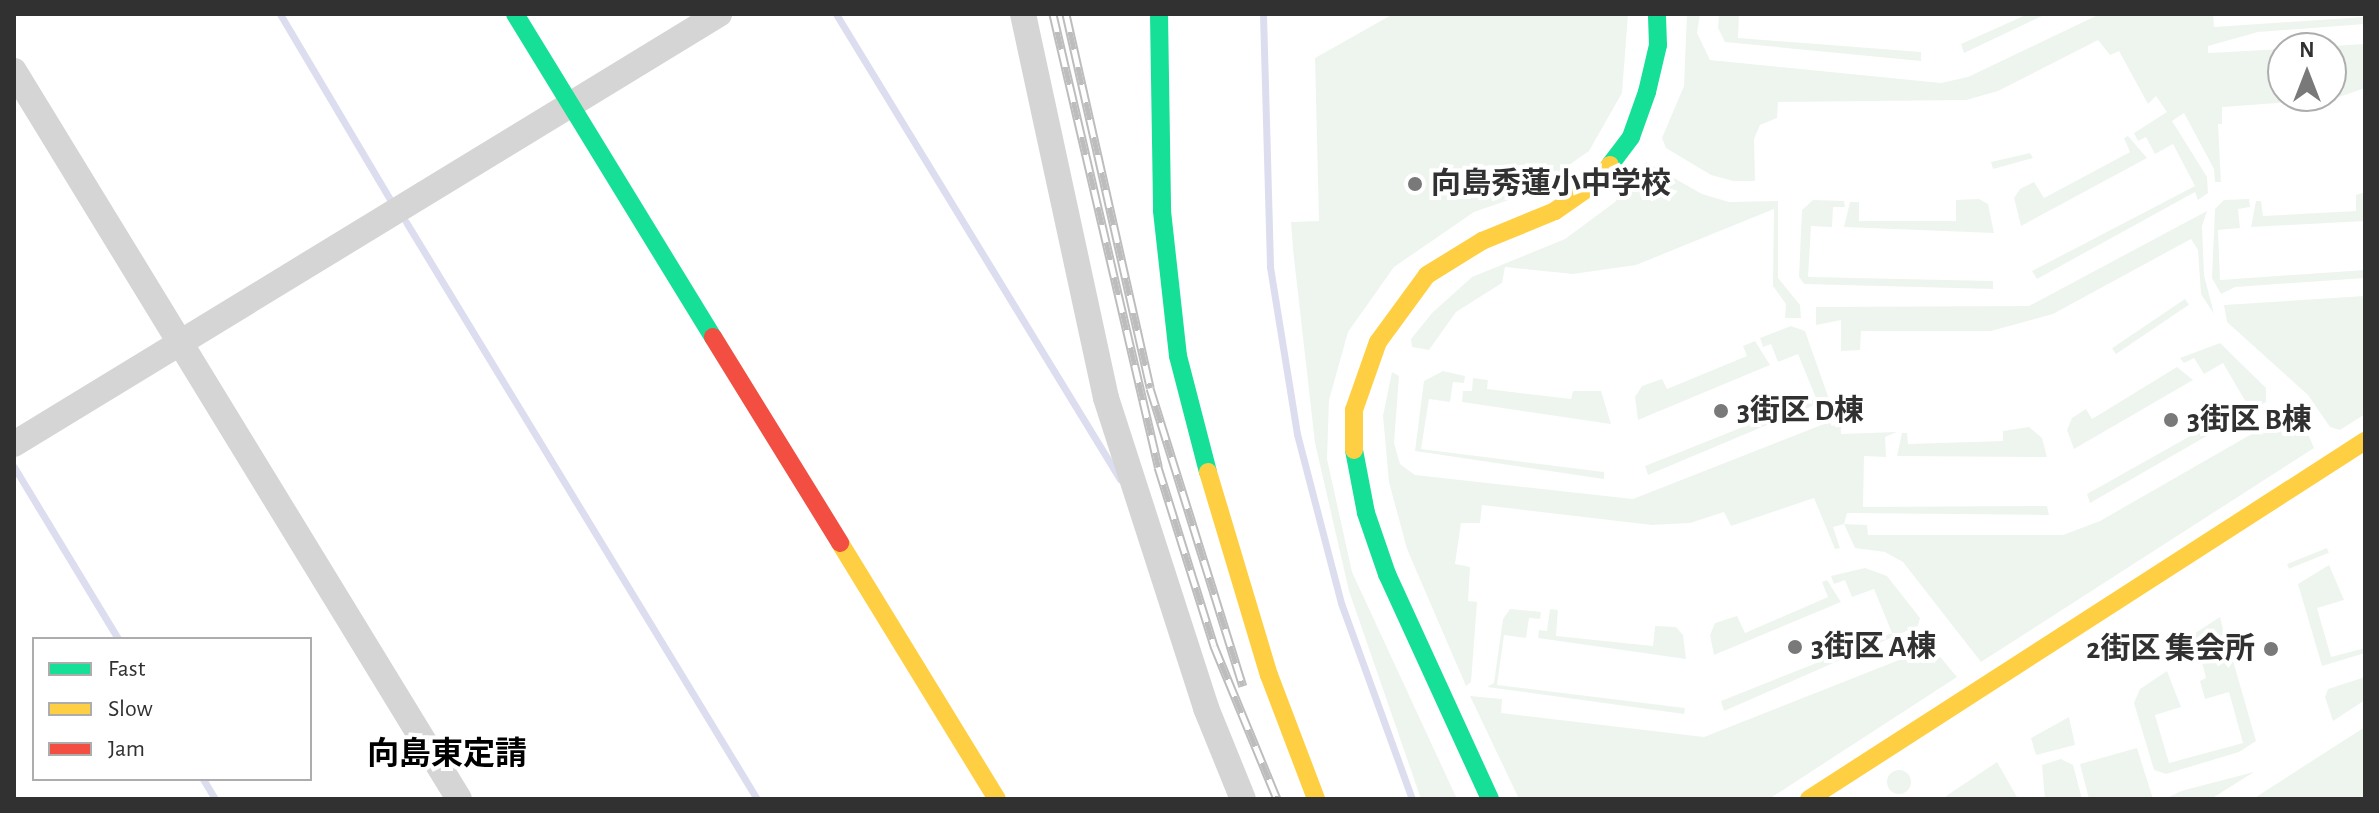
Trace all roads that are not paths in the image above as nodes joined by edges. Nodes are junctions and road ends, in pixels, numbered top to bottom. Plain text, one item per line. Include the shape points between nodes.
1 (515, 14) edge
2 (719, 14) edge
3 (1023, 14) edge
4 (1159, 14) edge
5 (1657, 14) edge
6 (14, 71) edge
7 (571, 105) junction
8 (180, 342) junction
9 (2365, 441) edge
10 (14, 444) edge
11 (459, 799) edge
12 (997, 799) edge
13 (1243, 799) edge
14 (1316, 799) edge
15 (1490, 799) edge
16 (1809, 799) edge

1 - 7 street
2 - 7 street
3 - 13 street via 1106,398 1171,605
4 - 14 street via 1162,211 1178,356 1225,535
5 - 15 street via 1658,45 1647,92 1631,137 1598,181 1555,211 1482,241 1427,275 1378,342 1354,410 1360,483 1387,574
6 - 8 street
7 - 8 street
7 - 12 street
8 - 10 street
8 - 11 street
9 - 16 street

